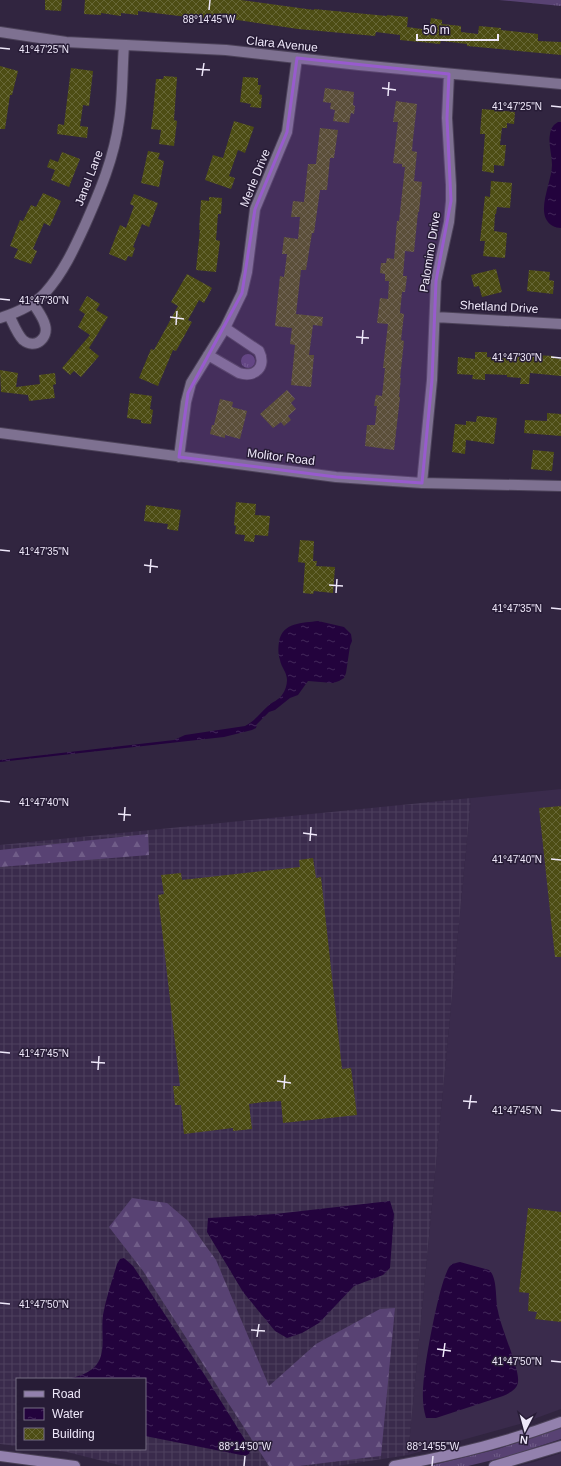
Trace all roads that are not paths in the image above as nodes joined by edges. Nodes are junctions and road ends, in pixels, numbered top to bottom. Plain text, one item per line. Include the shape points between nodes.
1 (0, 32) edge
2 (124, 45) junction
3 (297, 58) junction
4 (450, 74) junction
5 (561, 84) edge
6 (33, 303) junction
7 (5, 317) edge
8 (435, 317) junction
9 (561, 324) edge
10 (225, 328) junction
11 (208, 355) junction
12 (0, 433) edge
13 (179, 457) junction
14 (422, 483) junction
15 (561, 486) edge
16 (561, 1422) edge
17 (561, 1446) edge
18 (0, 1456) edge
19 (75, 1466) edge
20 (394, 1466) edge
21 (494, 1466) edge

1 - 2 street, Clara Avenue via 66,42
2 - 3 street, Clara Avenue via 213,49
2 - 6 street, Janel Lane via 119,122 108,172 71,256 56,280
3 - 4 street, Clara Avenue
3 - 10 street, Merle Drive via 287,132 255,210 246,282
4 - 5 street, Clara Avenue
4 - 8 street, Palomino Drive via 447,118 451,201 448,228 436,281
6 - 7 street, Janel Lane
6 - 7 street, Janel Lane via 46,325 45,337 41,341 32,344 23,339
8 - 9 street, Shetland Drive
8 - 14 street, Palomino Drive
10 - 11 street, Merle Drive
10 - 11 street via 258,351 262,363 259,368 250,375 245,375
11 - 13 street, Merle Drive via 191,383 188,393
12 - 13 street, Molitor Road
13 - 14 street, Molitor Road via 336,477
14 - 15 street, Molitor Road
16 - 20 street via 502,1442
17 - 21 street
18 - 19 street

